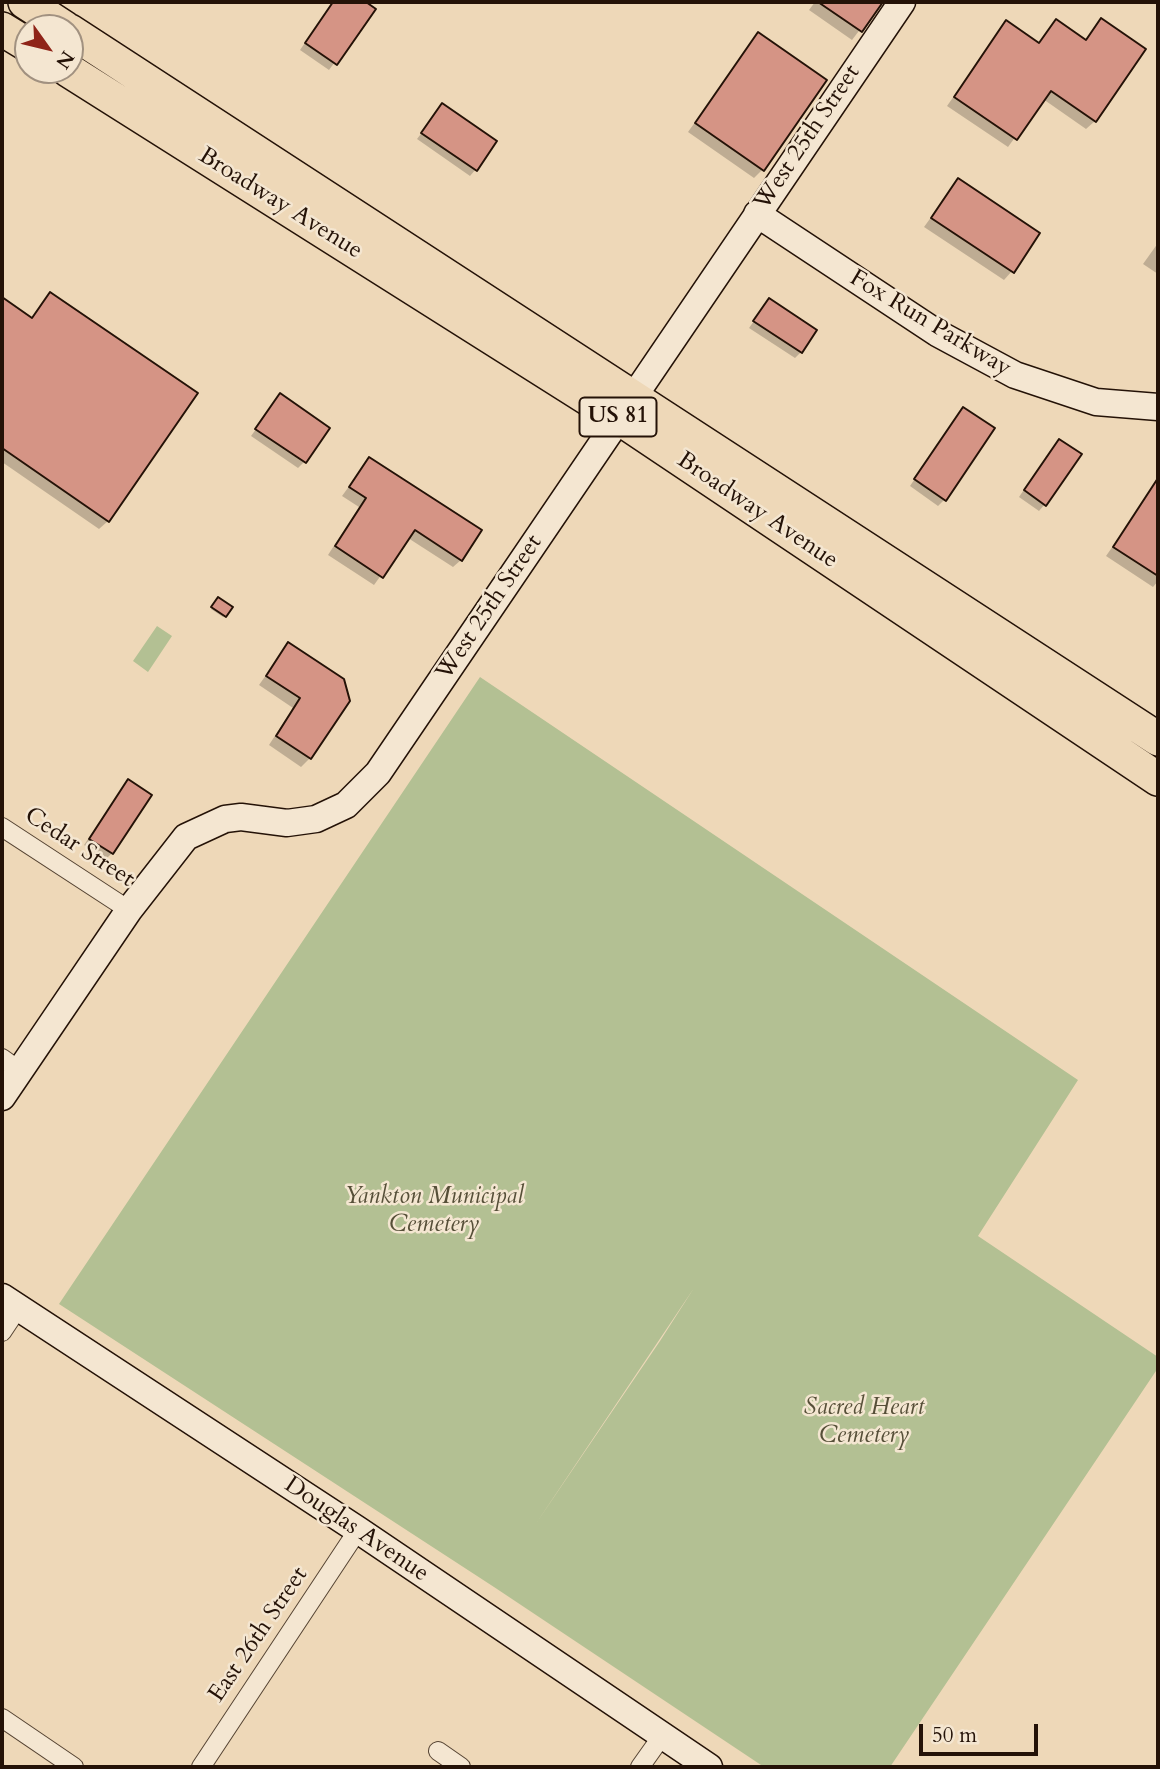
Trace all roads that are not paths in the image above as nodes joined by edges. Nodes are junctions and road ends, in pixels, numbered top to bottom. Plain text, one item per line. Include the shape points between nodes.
1 (25, 2) edge
2 (902, 2) edge
3 (43, 14) edge
4 (84, 40) edge
5 (84, 80) edge
6 (757, 214) junction
7 (627, 407) junction
8 (1158, 407) edge
9 (1158, 739) edge
10 (1158, 779) edge
11 (2, 827) edge
12 (129, 910) junction
13 (11, 1065) edge
14 (2, 1097) edge
15 (10, 1302) edge
16 (2, 1332) edge
17 (358, 1530) junction
18 (2, 1718) edge
19 (662, 1737) junction
20 (438, 1751) dead end
21 (74, 1767) edge
22 (201, 1767) edge
23 (461, 1767) edge
24 (640, 1767) edge
25 (709, 1767) edge

1 - 3 highway
2 - 6 street, West 25th Street
4 - 7 highway, Broadway Avenue / US 81
5 - 7 highway, Broadway Avenue / US 81
6 - 7 street, West 25th Street
6 - 8 street, Fox Run Parkway via 937,333 1015,375 1096,401
7 - 9 highway, Broadway Avenue / US 81
7 - 10 highway, Broadway Avenue / US 81
7 - 12 street, West 25th Street via 363,790 346,805 316,819 287,823 241,817 202,827 186,837
11 - 12 street, Cedar Street
12 - 13 street, West 25th Street
13 - 14 street, West 25th Street
15 - 16 street
15 - 17 street, Douglas Avenue
17 - 19 street, Douglas Avenue
17 - 22 street, East 26th Street
18 - 21 street
19 - 24 street
19 - 25 street, Douglas Avenue
20 - 23 street

